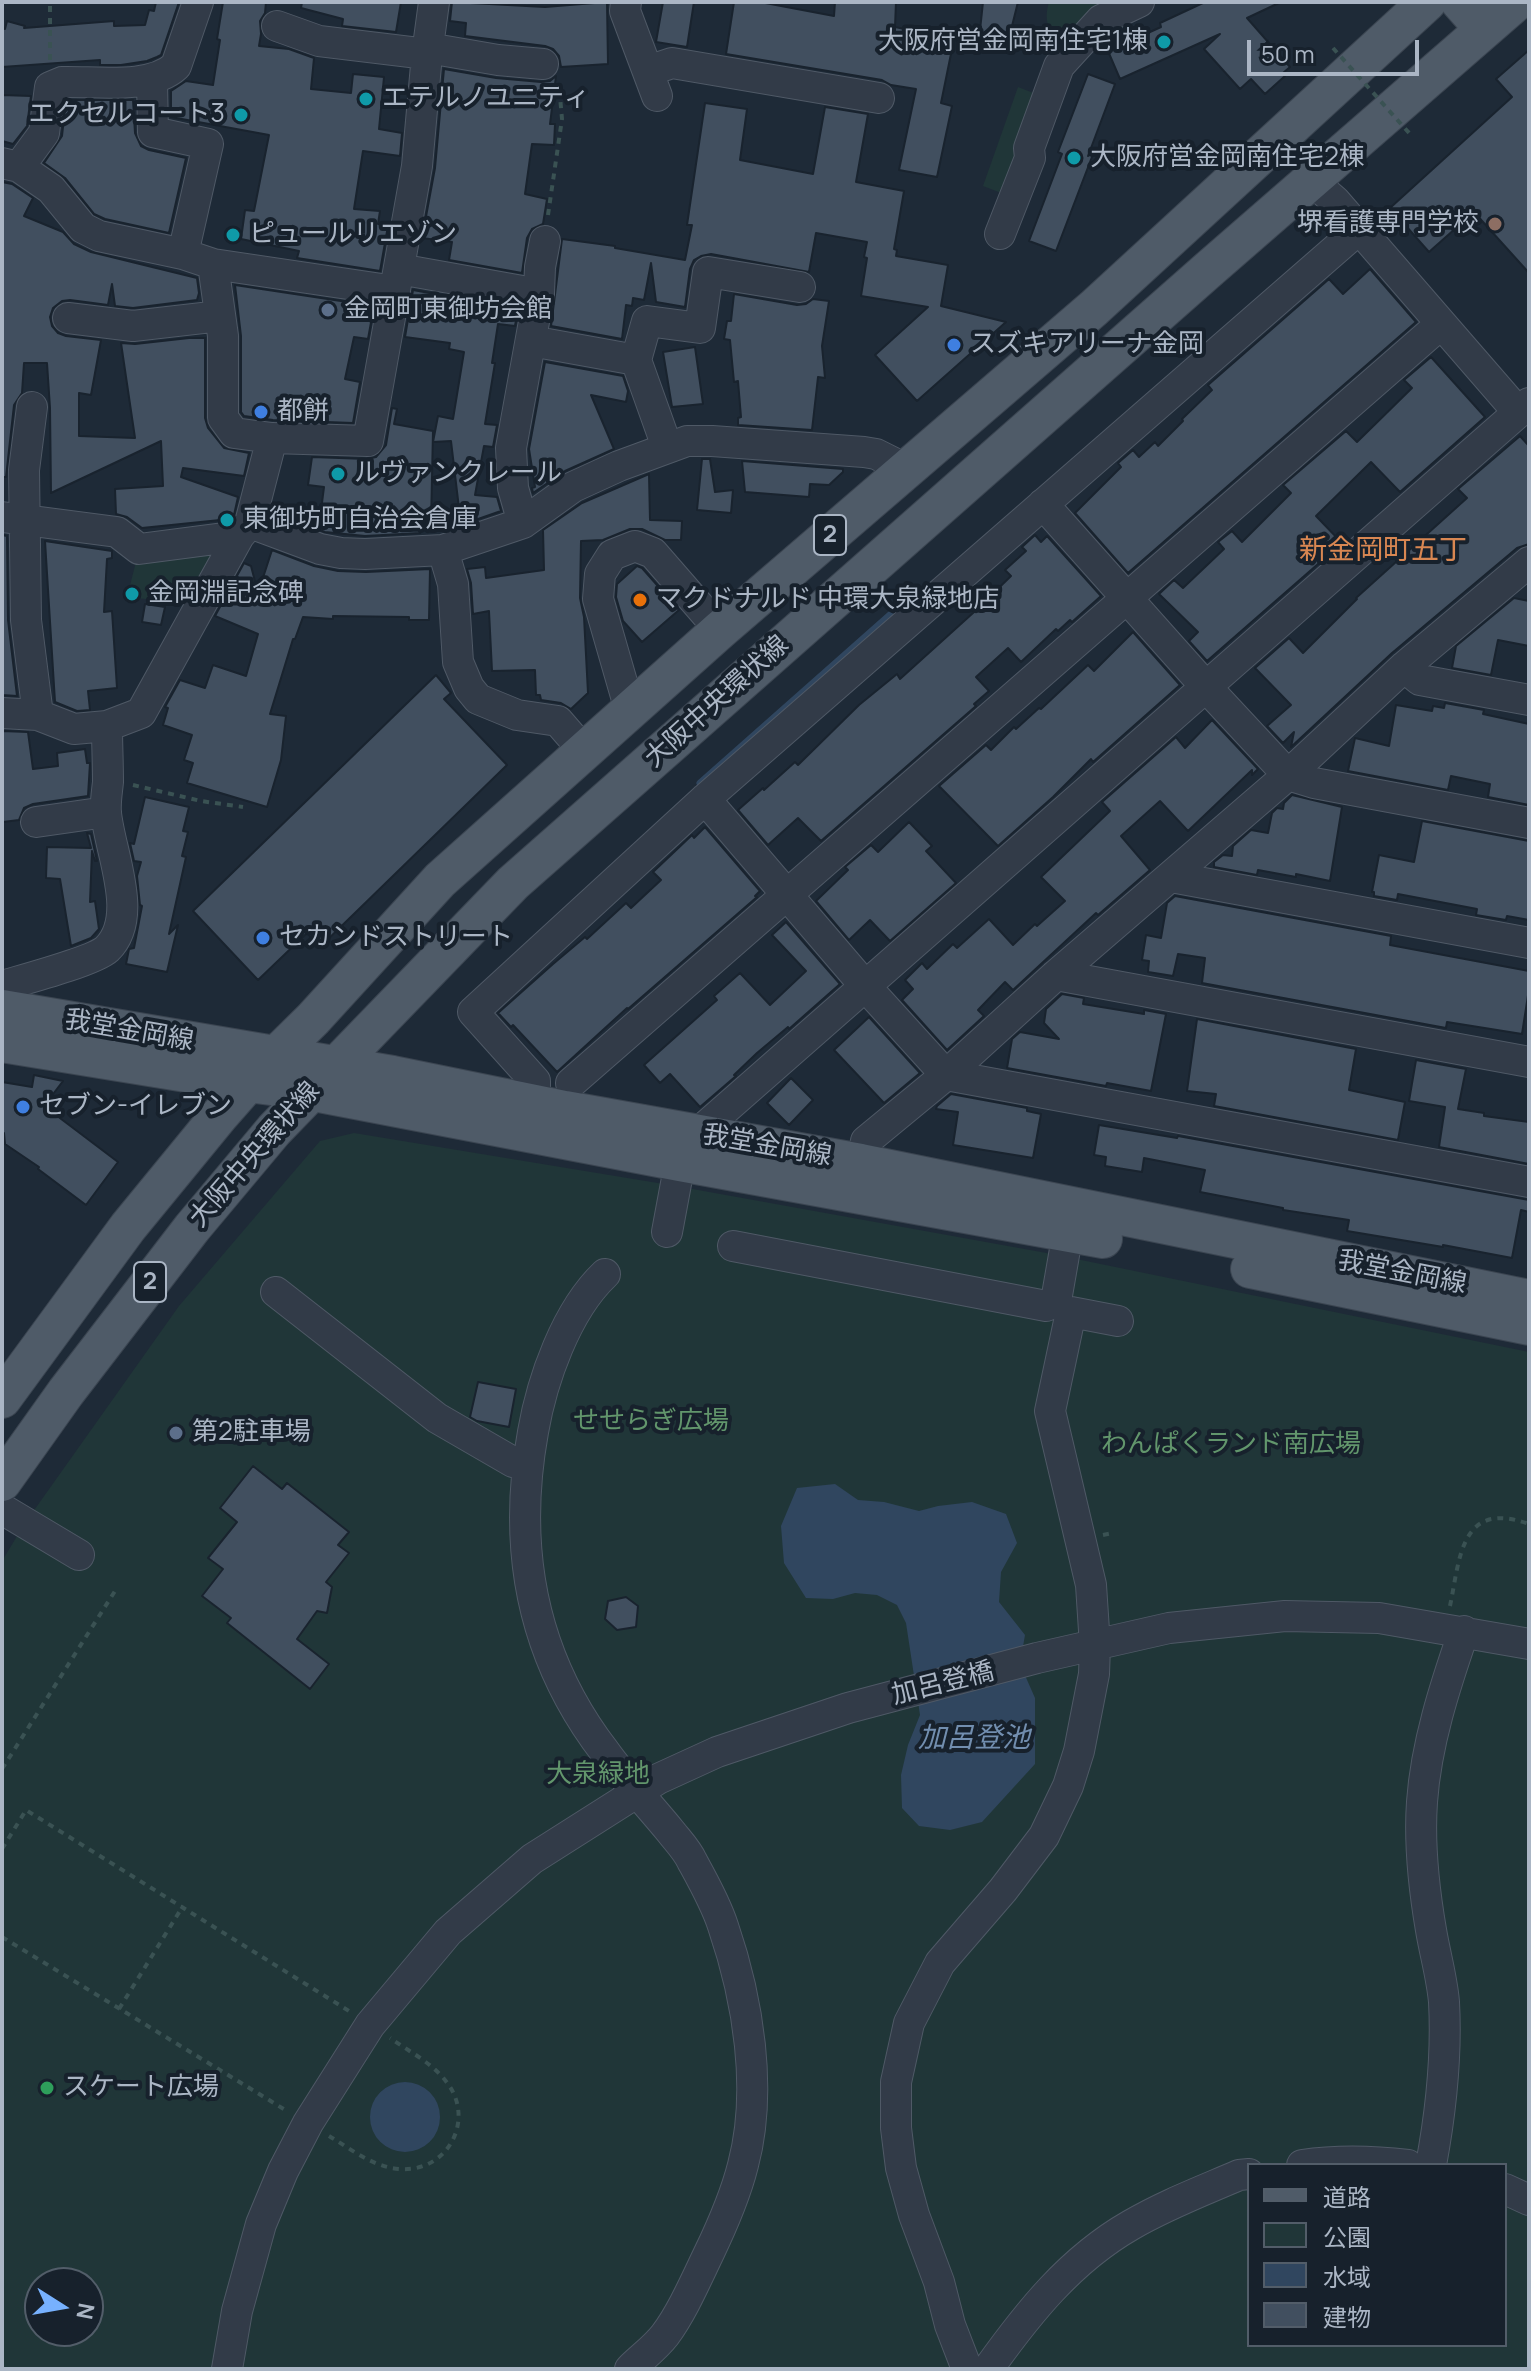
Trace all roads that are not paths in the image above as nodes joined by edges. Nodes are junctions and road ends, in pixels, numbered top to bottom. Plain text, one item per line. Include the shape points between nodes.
1 (198, 2) edge
2 (434, 2) edge
3 (626, 2) edge
4 (1139, 2) edge
5 (1427, 2) edge
6 (1516, 2) edge
7 (1472, 16) edge
8 (277, 26) dead end
9 (428, 51) junction
10 (543, 64) dead end
11 (152, 81) junction
12 (879, 98) dead end
13 (10, 165) edge
14 (1312, 181) junction
15 (1359, 229) junction
16 (1000, 234) dead end
17 (545, 241) road end
18 (183, 254) junction
19 (213, 264) junction
20 (397, 280) junction
21 (800, 287) dead end
22 (539, 294) junction
23 (220, 316) junction
24 (68, 318) dead end
25 (1441, 324) junction
26 (531, 341) junction
27 (636, 360) junction
28 (32, 407) dead end
29 (1524, 408) edge
30 (272, 438) junction
31 (667, 447) junction
32 (906, 469) junction
33 (1043, 504) junction
34 (13, 518) edge
35 (523, 523) junction
36 (245, 530) junction
37 (443, 550) junction
38 (1525, 572) edge
39 (1128, 598) junction
40 (720, 630) junction
41 (1404, 667) junction
42 (1207, 688) junction
43 (1529, 700) edge
44 (630, 710) junction
45 (2, 713) edge
46 (38, 715) junction
47 (107, 726) junction
48 (584, 751) junction
49 (1288, 775) junction
50 (705, 799) junction
51 (106, 812) junction
52 (36, 822) dead end
53 (1529, 823) edge
54 (1171, 877) junction
55 (787, 895) junction
56 (1529, 943) edge
57 (1056, 975) junction
58 (2, 986) edge
59 (866, 987) junction
60 (2, 1009) edge
61 (2, 1043) edge
62 (276, 1056) junction
63 (1529, 1062) edge
64 (946, 1075) junction
65 (322, 1078) junction
66 (248, 1083) junction
67 (571, 1083) dead end
68 (535, 1104) junction
69 (689, 1148) junction
70 (859, 1178) junction
71 (1529, 1182) edge
72 (667, 1232) dead end
73 (1068, 1232) junction
74 (733, 1246) dead end
75 (605, 1274) dead end
76 (276, 1292) dead end
77 (1529, 1299) edge
78 (1118, 1321) dead end
79 (1529, 1326) edge
80 (2, 1399) edge
81 (526, 1466) junction
82 (2, 1482) edge
83 (2, 1509) edge
84 (79, 1555) dead end
85 (1455, 1630) junction
86 (1529, 1644) edge
87 (1095, 1646) junction
88 (638, 1791) junction
89 (1330, 2163) edge
90 (1365, 2163) edge
91 (1431, 2163) edge
92 (1247, 2174) edge
93 (1507, 2190) edge
94 (1529, 2200) edge
95 (664, 2336) junction
96 (227, 2369) edge
97 (630, 2369) edge
98 (654, 2369) edge
99 (967, 2369) edge
100 (988, 2369) edge

1 - 11 street via 176,66
2 - 9 street
3 - 12 street via 653,83 672,63
4 - 16 street via 1101,20 1059,66
5 - 32 main road, 大阪中央環状線 / 2 via 1094,308
6 - 7 main road, 大阪中央環状線 / 2
7 - 14 main road, 大阪中央環状線 / 2
8 - 9 street via 319,41
9 - 10 street
9 - 20 street via 417,166
11 - 13 street via 62,82 50,87 44,133
11 - 18 street via 153,132 208,144
13 - 18 street via 51,189 83,228
14 - 15 street
14 - 65 main road, 大阪中央環状線 / 2 via 513,883
15 - 25 street
15 - 33 street
17 - 22 street
18 - 19 street
19 - 20 street
19 - 23 street
20 - 22 street
20 - 30 street via 368,441
21 - 27 street via 708,272 700,328 647,321
22 - 26 street
23 - 24 street via 133,326
23 - 30 street via 223,418 234,433
25 - 29 street
25 - 39 street
26 - 27 street
26 - 35 street via 511,448 513,488
27 - 31 street
28 - 34 street
29 - 42 street
30 - 36 street
31 - 32 street via 712,441 864,452
31 - 35 street via 573,487
32 - 40 main road, 大阪中央環状線 / 2
33 - 39 street
33 - 50 street
34 - 36 street via 117,532 139,549
34 - 46 street
35 - 37 street
36 - 37 street via 341,553
36 - 47 street via 141,713
37 - 48 street via 453,584 458,662 469,688 478,699 517,715 558,721
38 - 41 street
39 - 42 street
39 - 55 street
40 - 44 main road, 大阪中央環状線 / 2
40 - 44 street via 653,553 635,546 612,555 600,574 598,599
41 - 43 street via 1420,680
41 - 49 street
42 - 49 street
42 - 59 street
44 - 48 main road, 大阪中央環状線 / 2
45 - 46 street
46 - 47 street via 74,729
47 - 51 street
48 - 62 main road, 大阪中央環状線 / 2 via 440,880
49 - 53 street
49 - 54 street
50 - 55 street
50 - 68 street via 473,1012 535,1081
51 - 52 street
51 - 58 street via 123,913 116,938 104,952
54 - 56 street
54 - 57 street
55 - 59 street
55 - 67 street
57 - 63 street
57 - 64 street
59 - 64 street
59 - 69 street
60 - 62 main road, 我堂金岡線
61 - 66 main road, 我堂金岡線
62 - 65 main road, 我堂金岡線
62 - 66 main road, 大阪中央環状線 / 2
64 - 70 street via 866,1141
64 - 71 street
65 - 66 main road, 我堂金岡線
65 - 68 main road, 我堂金岡線
65 - 69 main road, 我堂金岡線
65 - 82 main road, 大阪中央環状線 / 2 via 192,1228
66 - 80 main road, 大阪中央環状線 / 2 via 128,1227
68 - 69 main road, 我堂金岡線
69 - 70 main road, 我堂金岡線
69 - 72 street
70 - 73 main road, 我堂金岡線
70 - 77 main road, 我堂金岡線
73 - 74 street via 1056,1301 1046,1306
73 - 79 main road, 我堂金岡線
75 - 81 street via 581,1302 552,1361 538,1400
76 - 81 street via 437,1418
78 - 87 street via 1071,1312 1050,1411 1091,1585
81 - 88 street via 528,1577 547,1649 576,1712
83 - 84 street
85 - 86 street, 加呂登橋
85 - 87 street, 加呂登橋 via 1379,1618 1285,1616 1169,1628
85 - 91 street via 1422,1803 1423,1866 1443,1999 1445,2060
87 - 88 street, 加呂登橋 via 848,1708 717,1752
87 - 99 street via 1094,1674 1068,1786 1044,1836 940,1963 909,2023 896,2082 901,2168
88 - 95 street via 691,1857 723,1925 751,2057 751,2112 727,2216
88 - 96 street, 加呂登橋 via 532,1859 448,1932 370,2025 283,2171 261,2224
89 - 90 street
92 - 100 street via 1167,2206 1094,2250 1042,2297
93 - 94 street
95 - 97 street
95 - 98 street

